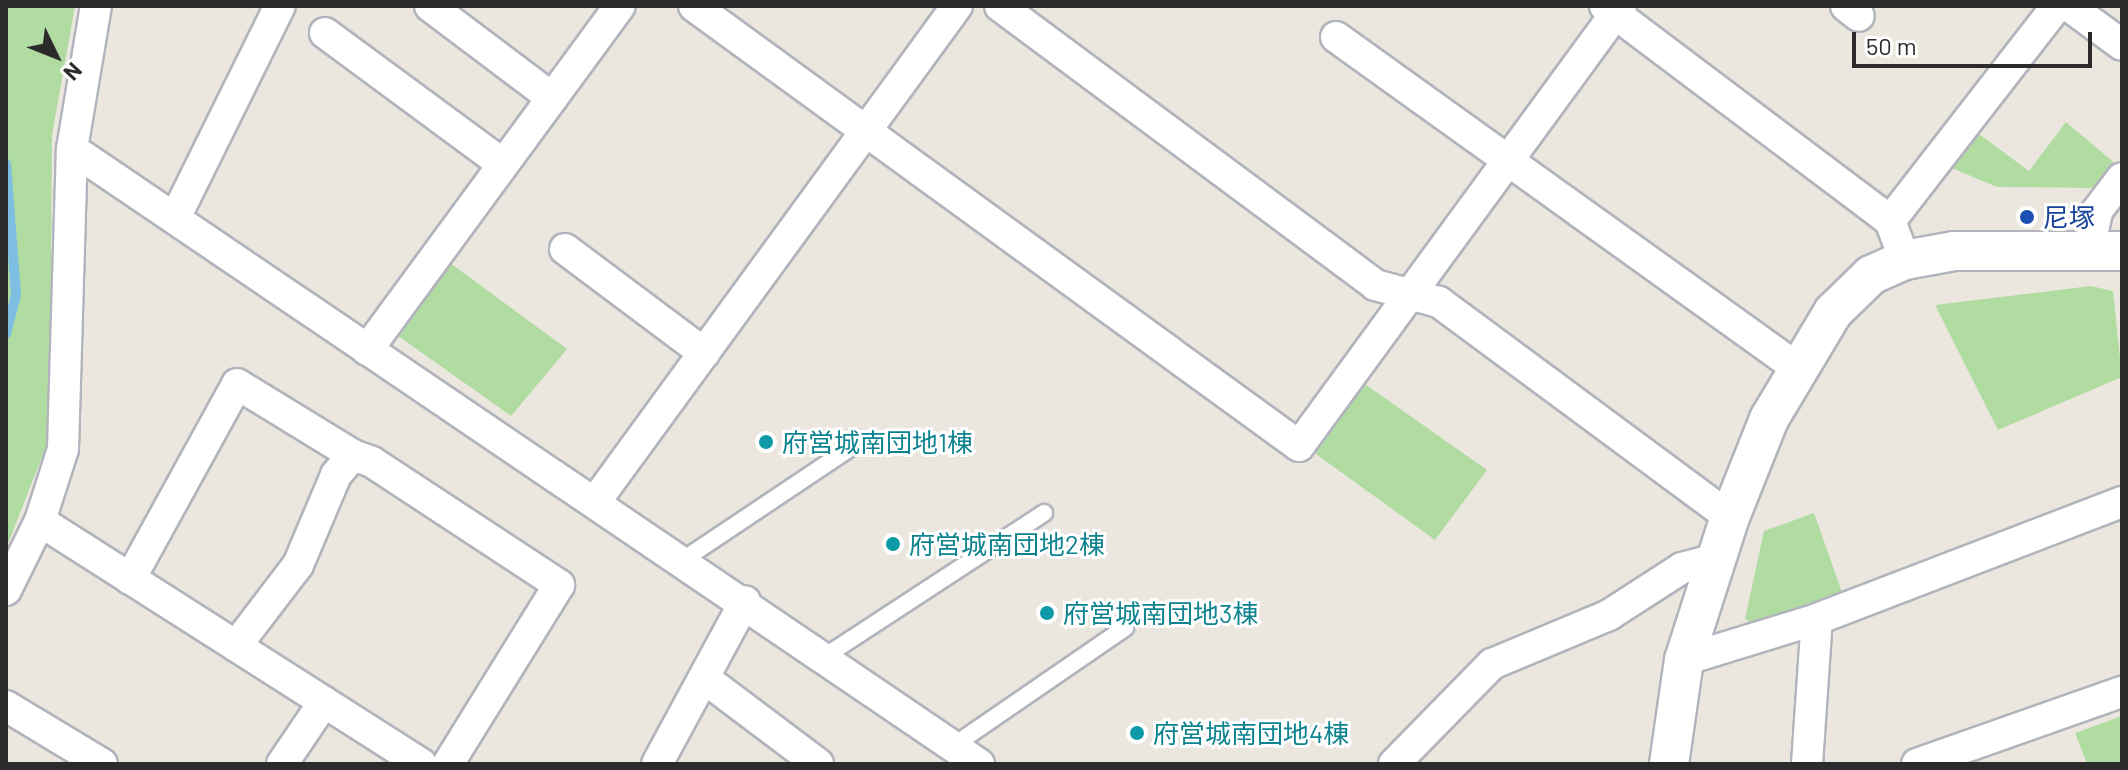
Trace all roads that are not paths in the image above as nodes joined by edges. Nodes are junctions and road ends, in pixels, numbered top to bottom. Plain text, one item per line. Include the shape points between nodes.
1 (96, 6) edge
2 (280, 6) edge
3 (430, 6) edge
4 (620, 6) edge
5 (694, 6) edge
6 (957, 6) edge
7 (1000, 6) edge
8 (2057, 6) edge
9 (2069, 6) edge
10 (1614, 9) edge
11 (325, 33) dead end
12 (1336, 37) dead end
13 (2122, 45) edge
14 (552, 98) junction
15 (866, 131) junction
16 (72, 149) junction
17 (1508, 160) junction
18 (503, 164) junction
19 (2122, 178) edge
20 (177, 214) junction
21 (1890, 221) junction
22 (565, 249) dead end
23 (2105, 251) edge
24 (1905, 260) junction
25 (1409, 295) junction
26 (367, 350) junction
27 (704, 353) junction
28 (1796, 367) junction
29 (855, 445) dead end
30 (353, 455) junction
31 (595, 502) junction
32 (2122, 502) edge
33 (1044, 513) dead end
34 (1730, 517) junction
35 (40, 521) junction
36 (1716, 559) junction
37 (683, 560) junction
38 (130, 579) junction
39 (6, 590) edge
40 (745, 601) junction
41 (1817, 619) junction
42 (1125, 628) dead end
43 (236, 646) junction
44 (824, 657) junction
45 (1684, 660) junction
46 (704, 678) junction
47 (2122, 692) edge
48 (324, 702) junction
49 (6, 706) edge
50 (953, 746) junction
51 (102, 764) edge
52 (282, 764) edge
53 (421, 764) edge
54 (448, 764) edge
55 (657, 764) edge
56 (818, 764) edge
57 (979, 764) edge
58 (1394, 764) edge
59 (1669, 764) edge
60 (1807, 764) edge
61 (1917, 764) edge

1 - 16 street
2 - 20 street
3 - 14 street
4 - 14 street
5 - 15 street
6 - 15 street
7 - 25 street via 1375,285
8 - 21 street
9 - 13 street
10 - 17 street
10 - 21 street
11 - 18 street
12 - 17 street
14 - 18 street
15 - 25 street via 1299,446
15 - 27 street
16 - 20 street
16 - 35 street via 63,449
17 - 25 street
17 - 28 street
18 - 26 street
19 - 23 street via 2097,211
20 - 26 street
21 - 24 street
22 - 27 street
23 - 24 street via 1954,251
24 - 28 street via 1871,275 1833,312
25 - 34 street via 1439,302
26 - 31 street
27 - 31 street
28 - 34 street
29 - 37 lane
30 - 38 street via 237,384
30 - 43 street via 336,475 298,565
30 - 54 street via 559,585
31 - 37 street
32 - 41 street
33 - 44 lane
34 - 36 street
35 - 38 street
35 - 39 street
36 - 45 street
36 - 58 street via 1682,568 1609,615 1492,664
37 - 40 street
38 - 43 street
40 - 44 street
40 - 46 street
41 - 45 street
41 - 60 street
42 - 50 lane
43 - 48 street
44 - 50 street
45 - 59 street
46 - 55 street
46 - 56 street
47 - 61 street
48 - 52 street
48 - 53 street
49 - 51 street
50 - 57 street

